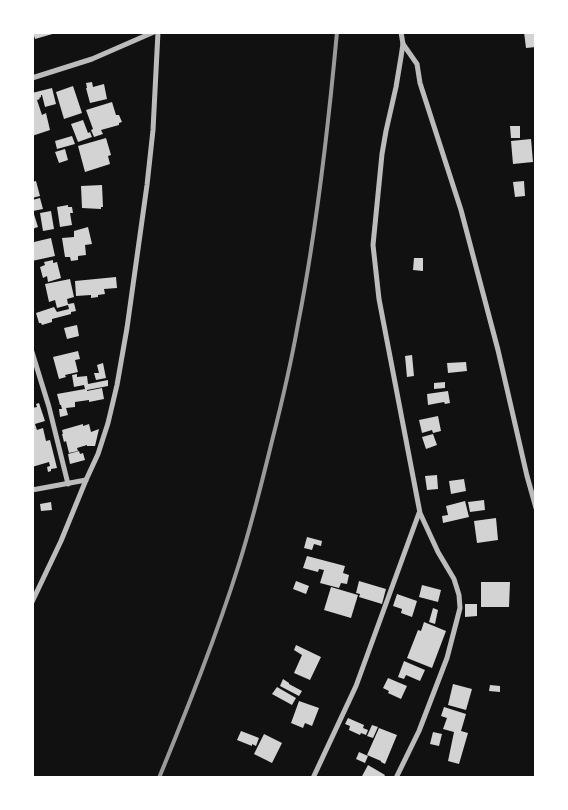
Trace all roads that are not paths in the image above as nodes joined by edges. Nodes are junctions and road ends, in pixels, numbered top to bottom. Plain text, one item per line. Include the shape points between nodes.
1 (154, 32) edge
2 (158, 32) edge
3 (401, 32) edge
4 (402, 44) junction
5 (32, 78) edge
6 (32, 352) edge
7 (86, 480) junction
8 (68, 484) junction
9 (32, 490) edge
10 (536, 508) edge
11 (420, 513) junction
12 (32, 602) edge
13 (313, 778) edge
14 (396, 778) edge

1 - 5 street via 92,59
2 - 7 street via 153,130 127,328 108,423
3 - 4 street
4 - 10 street via 417,64 420,83 461,210
4 - 11 street via 382,154 374,245 381,314
6 - 8 street
7 - 8 street
7 - 12 street
8 - 9 street
11 - 13 street via 356,686
11 - 14 street via 454,579 460,608 447,658 419,731

